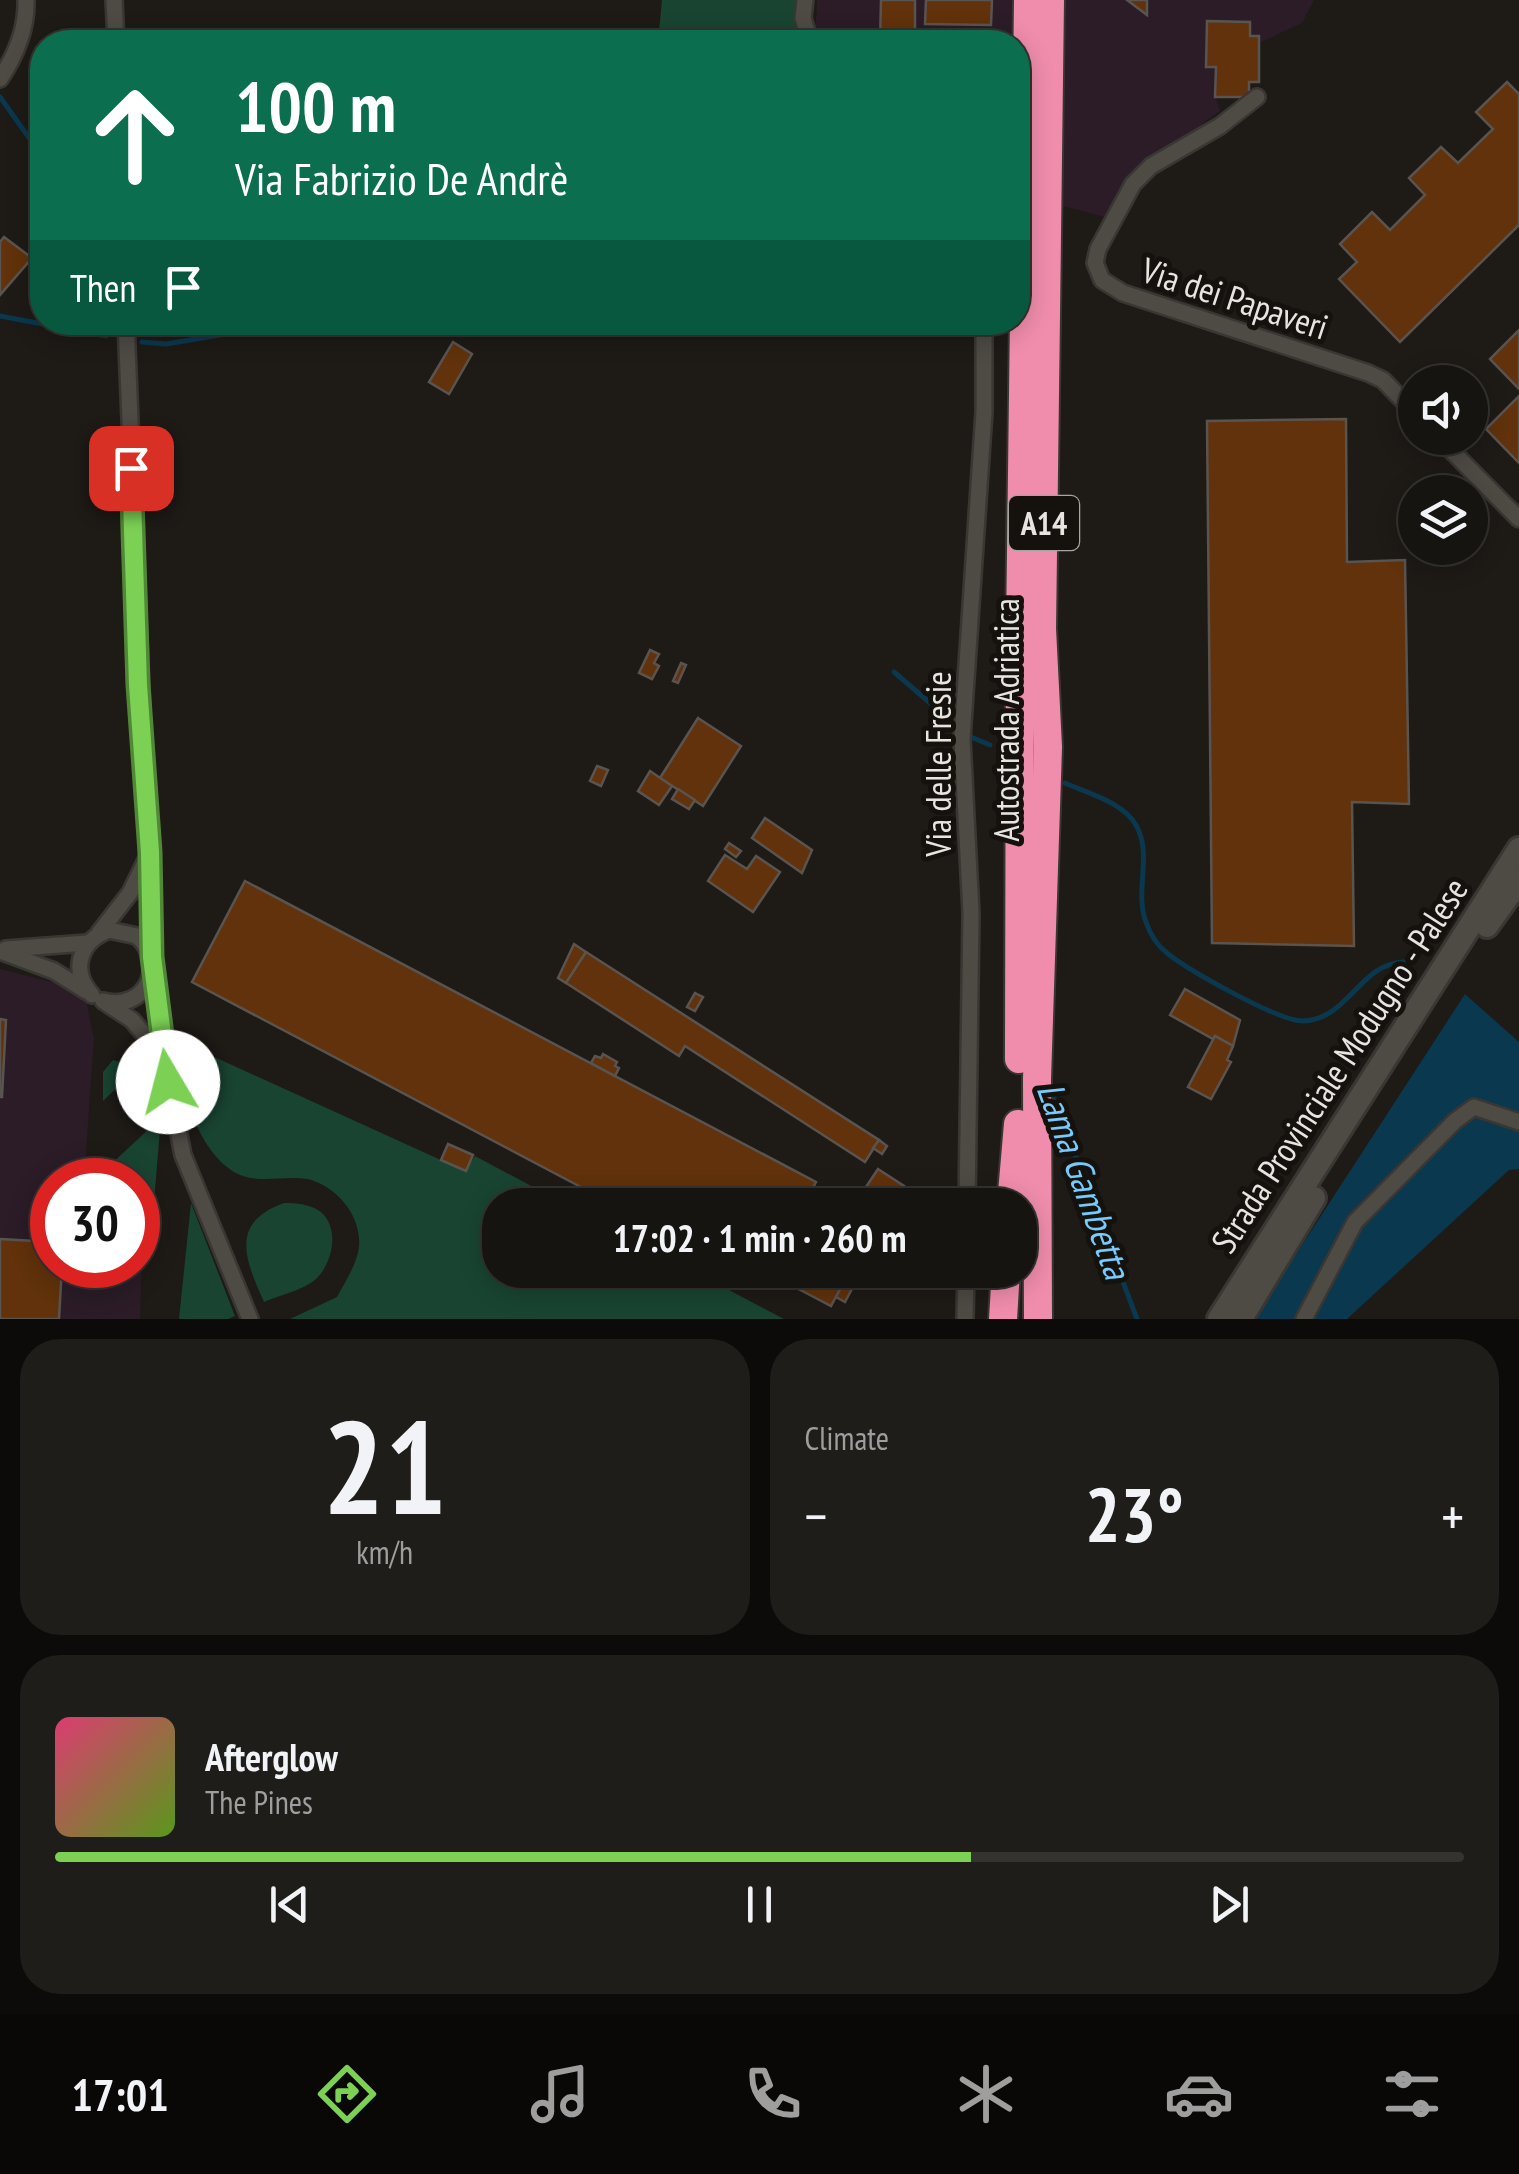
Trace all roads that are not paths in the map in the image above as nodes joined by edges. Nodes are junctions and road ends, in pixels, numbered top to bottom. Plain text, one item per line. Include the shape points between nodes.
1 (26, 0) edge
2 (114, 0) edge
3 (805, 0) edge
4 (1028, 0) edge
5 (1050, 0) edge
6 (115, 30) edge
7 (806, 30) edge
8 (1028, 30) edge
9 (0, 79) edge
10 (1257, 97) dead end
11 (126, 335) edge
12 (984, 335) edge
13 (1024, 335) edge
14 (1398, 396) edge
15 (1456, 455) edge
16 (1519, 519) edge
17 (1519, 849) edge
18 (150, 852) junction
19 (1519, 882) edge
20 (92, 939) junction
21 (0, 950) edge
22 (152, 963) junction
23 (98, 998) junction
24 (164, 1058) junction
25 (1040, 1079) junction
26 (1519, 1122) edge
27 (1018, 1124) junction
28 (966, 1188) edge
29 (1012, 1188) edge
30 (1020, 1188) edge
31 (966, 1288) edge
32 (1005, 1288) edge
33 (1021, 1288) edge
34 (248, 1313) edge
35 (965, 1319) edge
36 (1003, 1319) edge
37 (1022, 1319) edge
38 (1038, 1319) edge
39 (1052, 1319) edge
40 (1218, 1319) edge
41 (1241, 1319) edge
42 (1304, 1319) edge

1 - 9 street via 26,21
2 - 6 street
3 - 7 street
4 - 8 highway, Autostrada Adriatica / A14
5 - 25 highway, Autostrada Adriatica / A14
10 - 14 street, Via dei Papaveri via 1141,174 1098,249 1096,271 1123,293 1368,372
11 - 18 street
12 - 28 street, Via delle Fresie via 962,738 971,912
13 - 27 highway, Autostrada Adriatica / A14
15 - 16 street
17 - 40 main road, Strada Provinciale Modugno - Palese
18 - 20 street via 130,893
18 - 22 street
19 - 41 main road, Strada Provinciale Modugno - Palese via 1342,1150
20 - 21 street
20 - 22 street via 117,929 129,932 142,940
20 - 23 street via 80,977
21 - 23 street via 54,970
22 - 23 street via 150,982 138,996 116,1004
22 - 24 street
23 - 24 street via 132,1020
24 - 34 street via 183,1155
25 - 38 highway, A14
25 - 39 highway, A14 via 1048,1111
26 - 42 street via 1474,1107 1454,1121 1355,1222
27 - 29 highway, A14
27 - 30 highway, Autostrada Adriatica / A14
31 - 35 street
32 - 36 highway
33 - 37 highway, Autostrada Adriatica / A14

